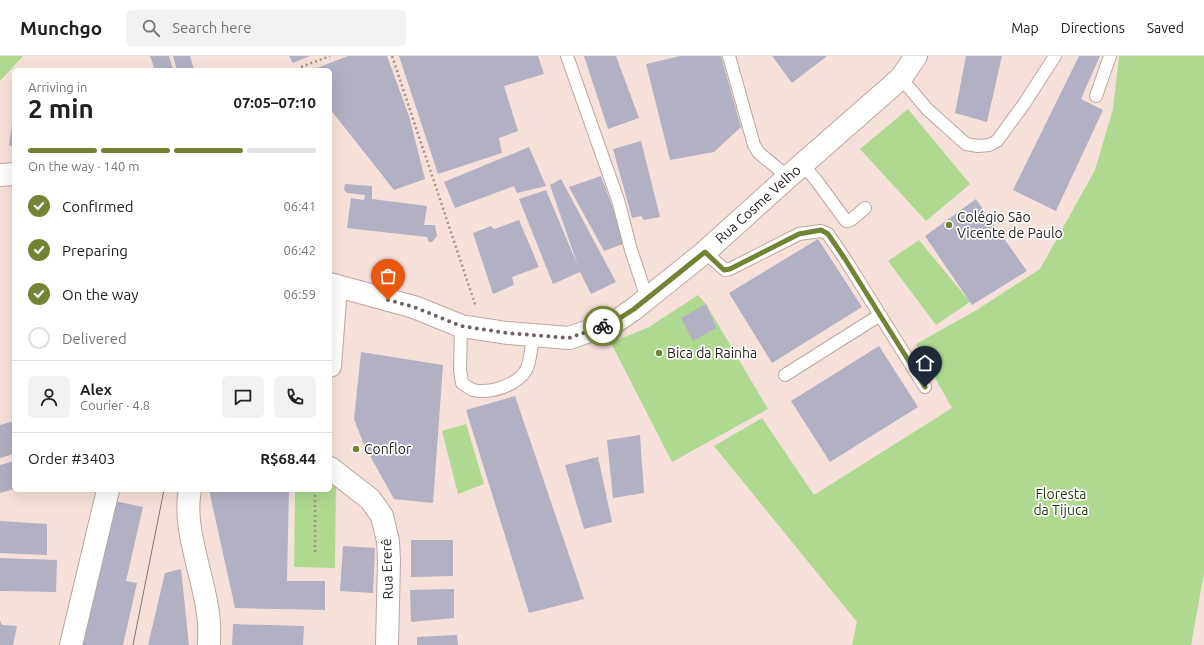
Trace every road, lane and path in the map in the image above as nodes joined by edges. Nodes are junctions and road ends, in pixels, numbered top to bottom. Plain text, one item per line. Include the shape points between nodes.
1 (330, 56) edge
2 (392, 56) edge
3 (567, 56) edge
4 (729, 56) edge
5 (916, 56) edge
6 (1055, 56) edge
7 (1110, 56) edge
8 (301, 67) dead end
9 (901, 78) junction
10 (1096, 96) dead end
11 (795, 170) junction
12 (12, 174) edge
13 (0, 175) edge
14 (865, 208) dead end
15 (705, 252) junction
16 (333, 285) edge
17 (647, 298) junction
18 (332, 312) edge
19 (880, 315) junction
20 (471, 327) junction
21 (533, 336) junction
22 (785, 374) dead end
23 (925, 387) dead end
24 (332, 470) edge
25 (108, 492) edge
26 (190, 492) edge
27 (314, 492) edge
28 (315, 555) dead end
29 (70, 645) edge
30 (209, 645) edge
31 (388, 645) edge

1 - 8 path
2 - 20 path via 477,310
3 - 17 lane via 618,200
4 - 11 lane via 754,145 759,153
5 - 9 main road, Rua Cosme Velho
6 - 9 lane via 1024,104 997,140 989,145 966,144 927,109
7 - 10 lane
9 - 11 main road, Rua Cosme Velho
11 - 14 lane via 816,180 846,221
11 - 15 main road, Rua Cosme Velho
12 - 13 main road
15 - 17 main road, Rua Cosme Velho
15 - 19 lane via 724,270 730,269 799,234 821,230 828,234
16 - 18 main road
16 - 20 main road, Rua Cosme Velho via 414,307
17 - 21 main road, Rua Cosme Velho via 614,322 569,338
19 - 22 lane
19 - 23 lane
20 - 21 main road, Rua Cosme Velho
20 - 21 lane via 460,370 462,383 473,390 505,387 520,379 527,369
24 - 31 main road, Rua Ererê via 370,499 382,516 389,560
25 - 29 main road
26 - 30 main road via 190,524 208,614
27 - 28 path

